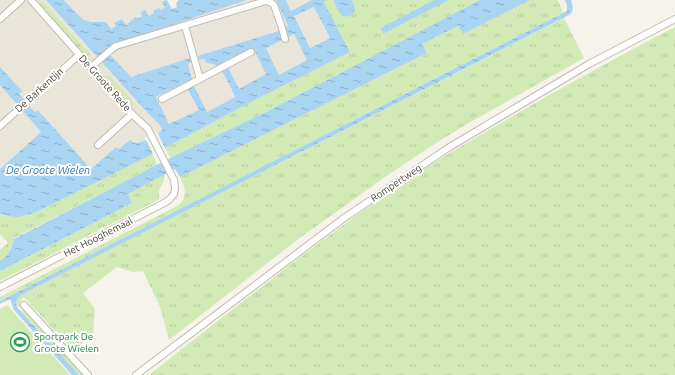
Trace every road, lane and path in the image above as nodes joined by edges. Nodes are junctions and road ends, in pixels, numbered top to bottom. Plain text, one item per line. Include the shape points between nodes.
1 (21, 0) edge
2 (31, 0) edge
3 (270, 1) edge
4 (0, 19) edge
5 (675, 19) edge
6 (185, 26) junction
7 (285, 39) dead end
8 (251, 52) dead end
9 (79, 55) junction
10 (91, 67) junction
11 (198, 80) junction
12 (162, 99) dead end
13 (132, 114) junction
14 (0, 126) edge
15 (98, 145) dead end
16 (170, 172) joint
17 (0, 287) edge
18 (24, 305) dead end
19 (88, 375) edge
20 (136, 375) edge

1 - 4 street
2 - 9 street, De Groote Rede
3 - 6 street
3 - 7 street via 274,5
5 - 20 street, Rompertweg via 590,64 448,148 344,218
6 - 10 street via 116,46
6 - 11 street
8 - 11 street
9 - 10 street, De Groote Rede
9 - 14 street, De Barkentijn
10 - 13 street, De Groote Rede
11 - 12 street
13 - 15 street
13 - 16 street, De Groote Rede via 147,128
16 - 17 street, Het Hooghemaal via 175,190 166,202
18 - 19 street

